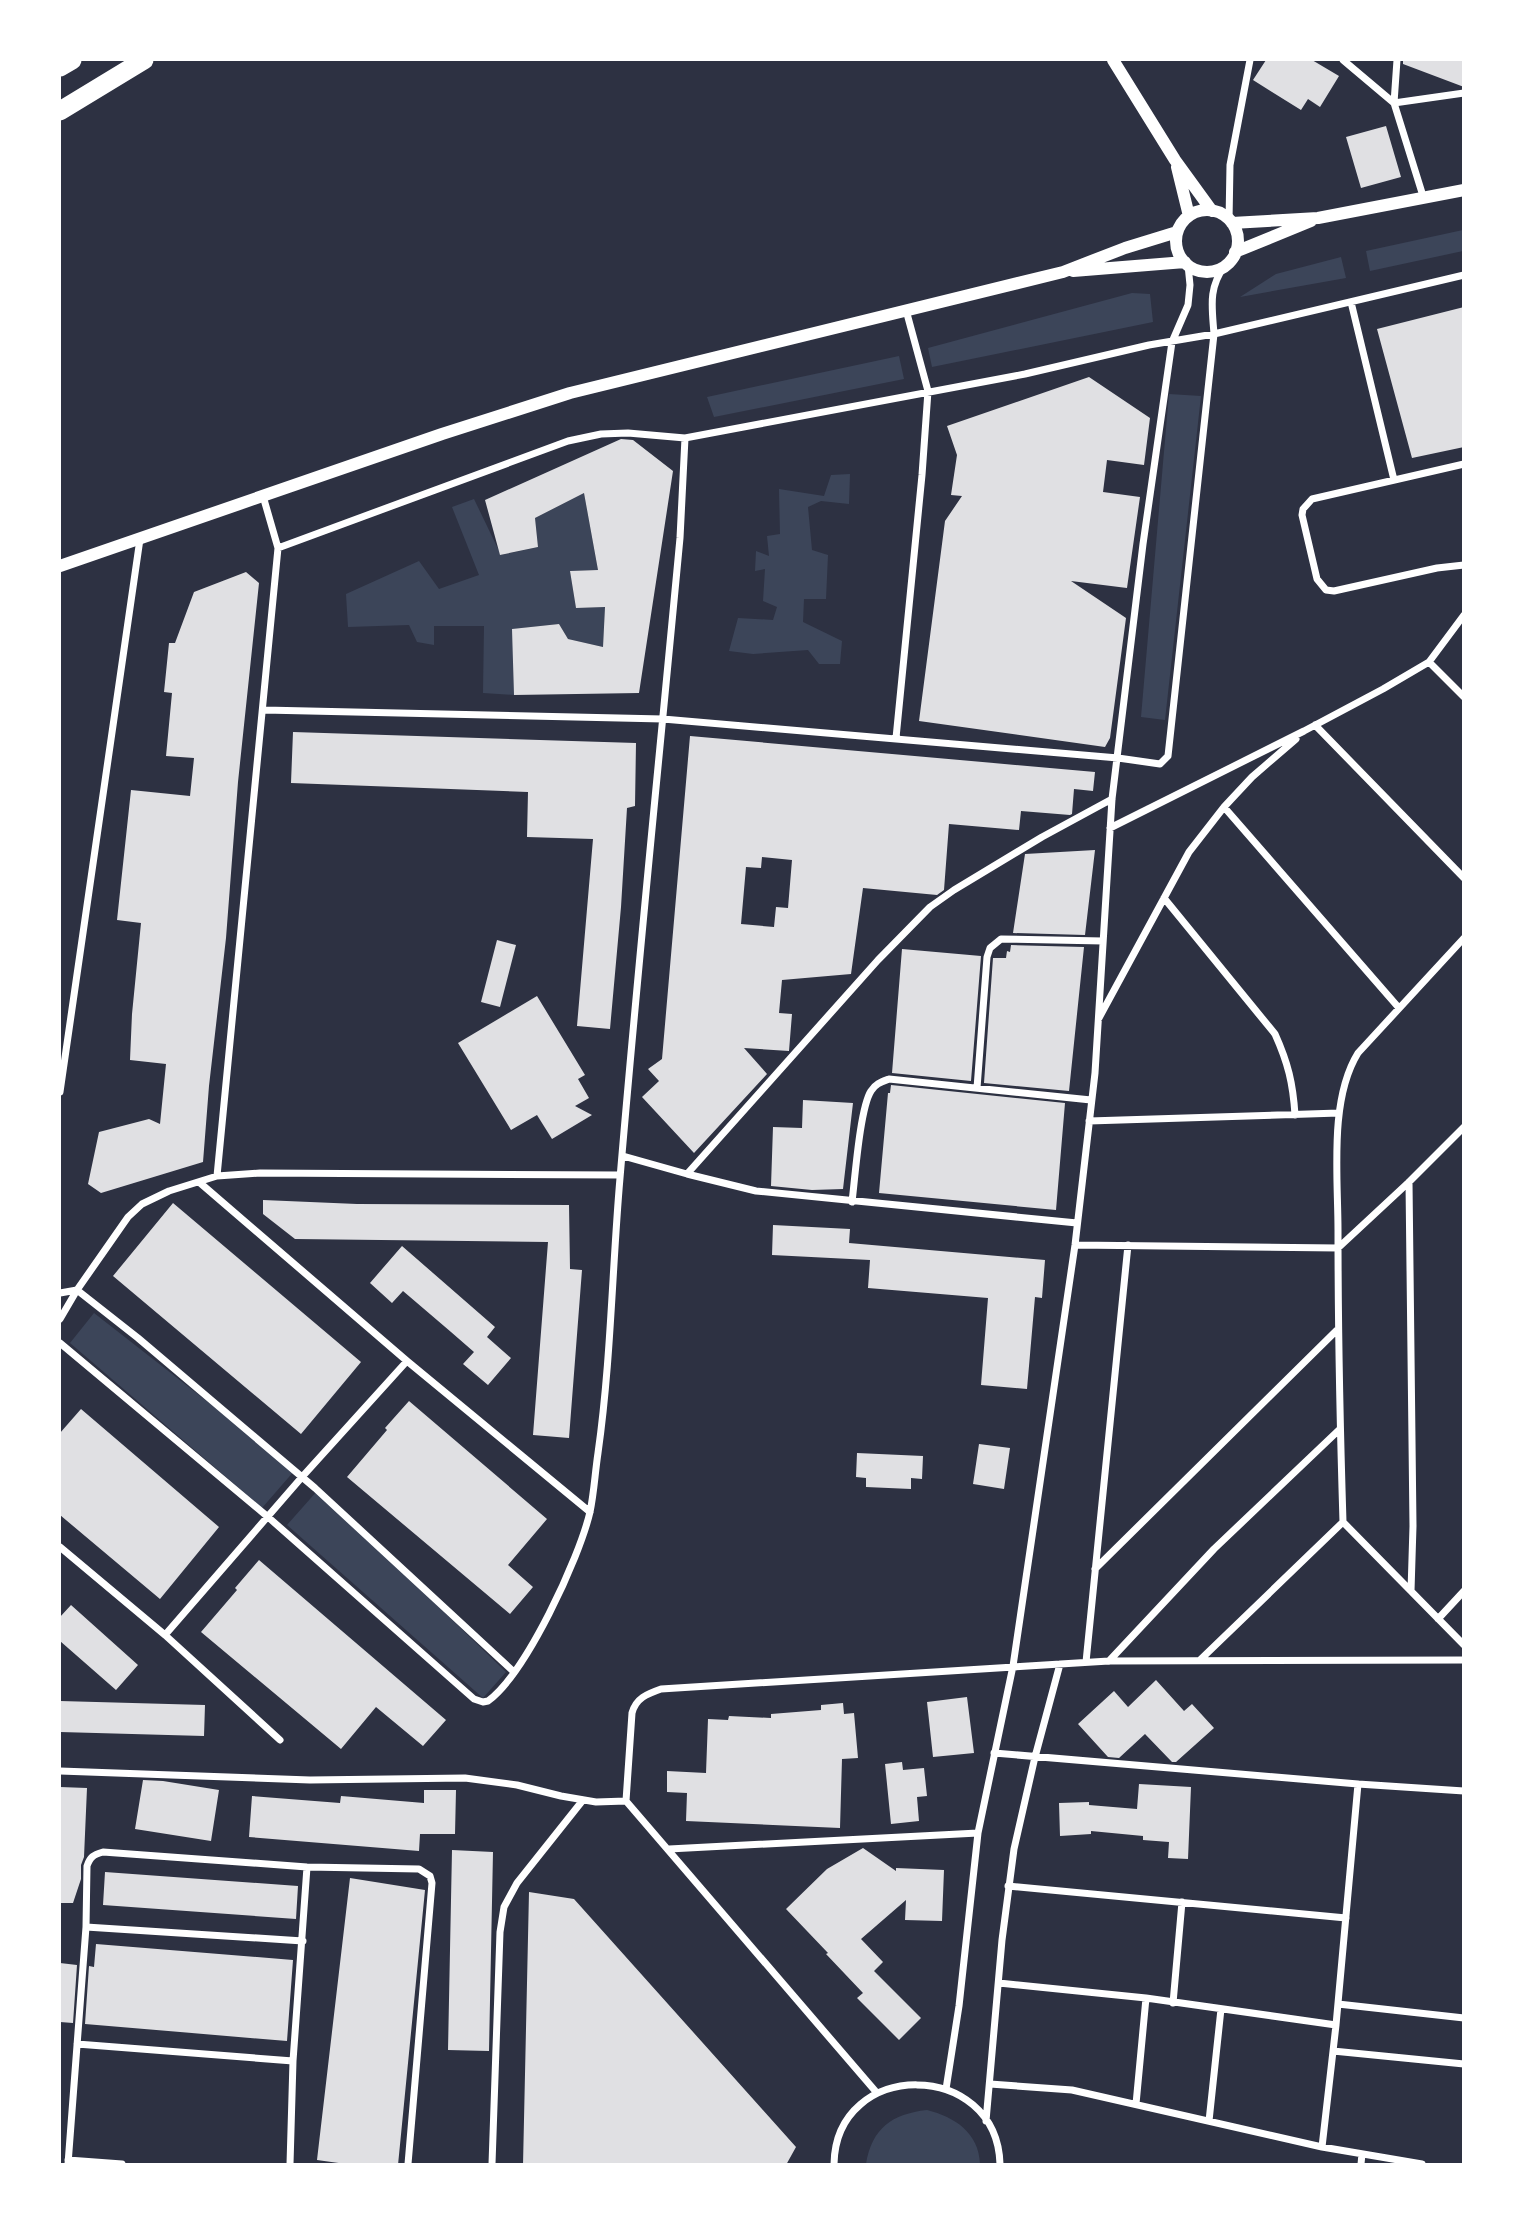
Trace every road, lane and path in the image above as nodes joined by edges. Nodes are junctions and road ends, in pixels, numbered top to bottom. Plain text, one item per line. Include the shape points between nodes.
1 (72, 60) edge
2 (144, 60) edge
3 (1113, 60) edge
4 (1250, 60) edge
5 (1343, 60) edge
6 (1398, 60) edge
7 (60, 67) edge
8 (1464, 93) edge
9 (1394, 103) junction
10 (60, 111) edge
11 (1175, 160) junction
12 (1464, 190) edge
13 (1423, 196) junction
14 (1212, 211) junction
15 (1189, 216) junction
16 (1318, 218) junction
17 (1230, 222) junction
18 (1177, 232) junction
19 (1235, 252) junction
20 (1186, 264) junction
21 (1225, 265) junction
22 (1063, 272) junction
23 (1464, 275) edge
24 (1350, 302) junction
25 (906, 310) junction
26 (1214, 334) junction
27 (1172, 342) junction
28 (928, 391) junction
29 (685, 438) junction
30 (1464, 464) edge
31 (1394, 480) junction
32 (263, 495) junction
33 (140, 538) junction
34 (278, 548) junction
35 (1464, 565) edge
36 (60, 566) edge
37 (1464, 615) edge
38 (1429, 662) junction
39 (1464, 697) edge
40 (264, 710) junction
41 (663, 719) junction
42 (1315, 724) junction
43 (1304, 731) junction
44 (896, 738) junction
45 (1118, 758) junction
46 (1112, 799) junction
47 (1224, 807) junction
48 (1110, 828) junction
49 (1464, 878) edge
50 (1164, 898) junction
51 (1464, 938) edge
52 (1103, 941) junction
53 (1399, 1008) junction
54 (1097, 1023) junction
55 (977, 1088) junction
56 (60, 1092) edge
57 (1091, 1100) junction
58 (1339, 1113) junction
59 (1295, 1115) junction
60 (1089, 1121) junction
61 (1464, 1127) edge
62 (623, 1156) junction
63 (687, 1174) junction
64 (620, 1175) junction
65 (217, 1176) junction
66 (199, 1182) junction
67 (1409, 1182) junction
68 (852, 1202) junction
69 (1077, 1223) junction
70 (1075, 1245) junction
71 (1128, 1245) junction
72 (1338, 1248) junction
73 (77, 1290) junction
74 (60, 1293) edge
75 (60, 1319) edge
76 (1337, 1330) junction
77 (60, 1343) edge
78 (407, 1361) junction
79 (1340, 1429) junction
80 (302, 1477) junction
81 (590, 1512) junction
82 (268, 1517) junction
83 (1343, 1522) junction
84 (60, 1547) edge
85 (1095, 1569) junction
86 (1411, 1591) junction
87 (1464, 1591) edge
88 (1438, 1619) junction
89 (165, 1635) junction
90 (1464, 1645) edge
91 (1200, 1660) junction
92 (1464, 1660) edge
93 (1110, 1661) junction
94 (1086, 1662) junction
95 (1060, 1664) junction
96 (1013, 1666) junction
97 (514, 1672) junction
98 (280, 1740) dead end
99 (994, 1753) junction
100 (1035, 1757) junction
101 (60, 1771) edge
102 (1357, 1784) junction
103 (1464, 1791) edge
104 (583, 1800) junction
105 (626, 1801) junction
106 (978, 1833) junction
107 (669, 1849) junction
108 (307, 1867) junction
109 (1008, 1886) junction
110 (1181, 1902) junction
111 (1346, 1918) junction
112 (86, 1927) junction
113 (303, 1941) junction
114 (999, 1983) junction
115 (1146, 1998) junction
116 (1173, 2003) junction
117 (1338, 2004) junction
118 (1221, 2009) junction
119 (1464, 2018) edge
120 (1336, 2025) junction
121 (77, 2044) junction
122 (1333, 2050) junction
123 (293, 2061) junction
124 (1464, 2064) edge
125 (990, 2084) junction
126 (946, 2089) junction
127 (877, 2093) junction
128 (1136, 2104) junction
129 (986, 2120) junction
130 (1209, 2121) junction
131 (1322, 2147) junction
132 (1362, 2154) junction
133 (68, 2162) edge
134 (122, 2165) edge
135 (290, 2165) edge
136 (408, 2165) edge
137 (492, 2165) edge
138 (834, 2165) edge
139 (1000, 2165) edge
140 (1361, 2165) edge
141 (1422, 2165) edge

1 - 7 highway
2 - 10 highway
3 - 11 street
4 - 17 street via 1230,165
5 - 9 street
6 - 9 street
8 - 9 street
9 - 13 street
11 - 14 street
11 - 15 street
12 - 13 street
13 - 16 street
14 - 15 street
14 - 17 street
15 - 18 street
16 - 17 street
16 - 19 street
17 - 19 street via 1237,235
18 - 20 street via 1177,248
18 - 22 street
19 - 21 street
20 - 21 street via 1206,271
20 - 22 street
20 - 27 street via 1188,305
21 - 26 street via 1211,298
22 - 25 street
23 - 24 street
24 - 26 street
24 - 31 street
25 - 28 street
25 - 32 street via 570,393
26 - 27 street
26 - 45 street via 1168,756 1160,764
27 - 28 street
27 - 45 street
28 - 29 street
28 - 44 street
29 - 34 street via 628,433 568,441
29 - 41 street
30 - 31 street
31 - 35 street via 1312,499 1303,509 1322,587 1334,591
32 - 33 street
32 - 34 street
33 - 36 street
33 - 56 street
34 - 40 street
37 - 38 street
38 - 39 street
38 - 42 street
40 - 41 street
40 - 65 street
41 - 44 street
41 - 62 street
42 - 43 street
42 - 49 street
43 - 47 street
43 - 48 street
44 - 45 street
45 - 46 street
46 - 48 street
46 - 63 street via 930,907
47 - 50 street via 1189,852
47 - 53 street
48 - 52 street
50 - 54 street
50 - 59 street via 1275,1034 1293,1083
51 - 53 street
52 - 54 street
52 - 55 street via 1001,940 990,948
53 - 58 street via 1353,1061
54 - 57 street
55 - 57 street
55 - 68 street via 889,1080 873,1087 865,1102
57 - 60 street
58 - 59 street
58 - 72 street
59 - 60 street
60 - 69 street
61 - 67 street
62 - 63 street
62 - 64 street
63 - 68 street via 756,1191
64 - 65 street
64 - 81 street via 610,1354
65 - 66 street
66 - 73 street via 142,1204
66 - 78 street
67 - 72 street
67 - 86 street
68 - 69 street
69 - 70 street
70 - 71 street
70 - 96 street
71 - 72 street
71 - 85 street
72 - 76 street
73 - 74 street
73 - 75 street
73 - 80 street
76 - 79 street
76 - 85 street
77 - 82 street
78 - 80 street
78 - 81 street
79 - 83 street
79 - 93 street via 1214,1549
80 - 82 street
80 - 97 street
81 - 97 street via 577,1555
82 - 89 street
82 - 97 street via 474,1699 488,1700
83 - 86 street
83 - 91 street
84 - 89 street
85 - 94 street
86 - 88 street
87 - 88 street
88 - 90 street
89 - 98 street
91 - 92 street
91 - 93 street
93 - 94 street
94 - 95 street
95 - 96 street
95 - 100 street
96 - 99 street
96 - 105 street via 661,1689 646,1694 634,1707
99 - 100 street
99 - 106 street
100 - 102 street
100 - 109 street
101 - 104 street via 310,1780 465,1778
102 - 103 street
102 - 111 street
104 - 105 street
104 - 137 street via 517,1883 505,1907 500,1932
105 - 107 street
106 - 107 street
106 - 126 street
107 - 127 street
108 - 112 street via 94,1854 87,1866
108 - 113 street
108 - 136 street via 419,1869 430,1877
109 - 110 street
109 - 114 street
110 - 111 street
110 - 116 street
111 - 117 street
112 - 113 street
112 - 121 street
113 - 123 street
114 - 115 street
114 - 125 street
115 - 116 street
115 - 128 street
116 - 118 street
117 - 119 street
117 - 120 street
118 - 120 street
118 - 130 street
120 - 122 street
121 - 123 street
121 - 133 street
122 - 124 street
122 - 131 street
123 - 135 street
125 - 128 street via 1072,2090
125 - 129 street
126 - 127 street via 911,2084
126 - 129 street
127 - 138 street via 848,2120 836,2144
128 - 130 street
129 - 139 street
130 - 131 street
131 - 132 street
132 - 140 street
132 - 141 street
133 - 134 street

